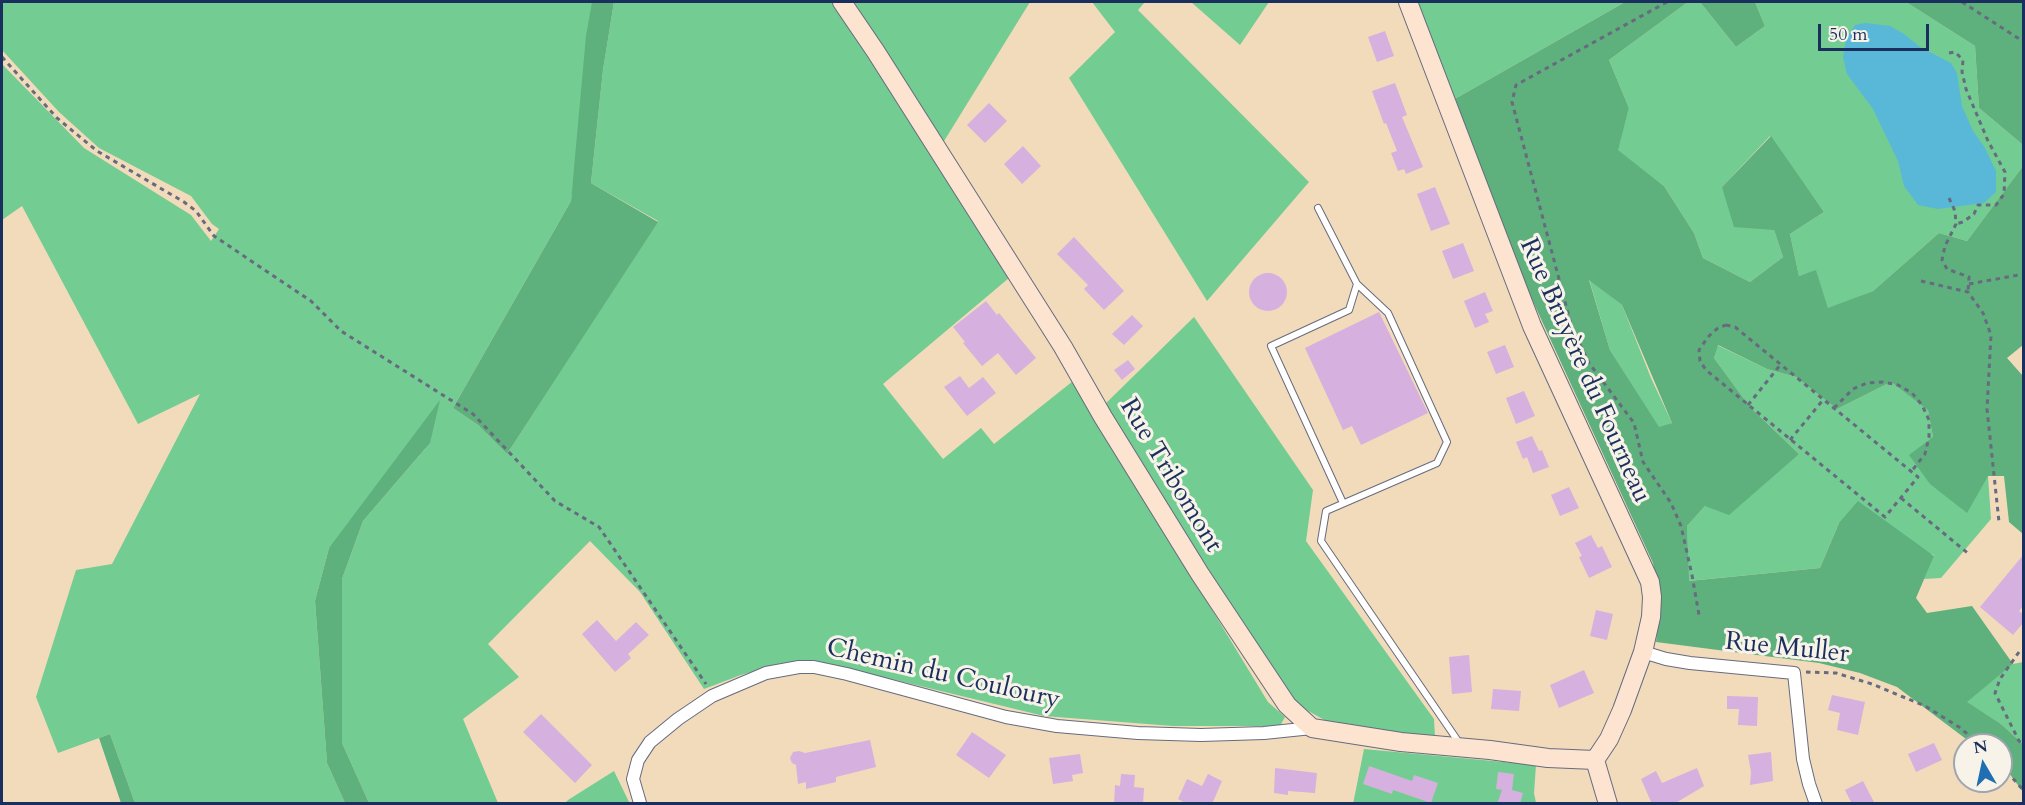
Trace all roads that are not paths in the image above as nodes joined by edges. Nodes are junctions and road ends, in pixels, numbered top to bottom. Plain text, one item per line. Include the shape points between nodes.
1 (842, 2) edge
2 (1408, 2) edge
3 (1318, 208) dead end
4 (1357, 284) junction
5 (1343, 503) junction
6 (1643, 652) junction
7 (1312, 729) junction
8 (1462, 747) junction
9 (1594, 760) junction
10 (640, 803) edge
11 (1608, 804) edge
12 (1816, 804) edge

1 - 7 street, Rue Tribomont via 1063,347 1200,574 1287,705
2 - 6 street, Rue Bruyère du Fourneau via 1532,326 1650,582 1651,617
3 - 4 lane
4 - 5 lane via 1349,310 1271,346
4 - 5 lane via 1388,313 1447,442 1437,463
5 - 8 lane via 1326,511 1322,541
6 - 9 street, Rue Bruyère du Fourneau via 1613,730
6 - 12 street, Rue Muller via 1690,663 1794,673 1806,777
7 - 8 street
7 - 10 street, Chemin du Couloury via 1201,735 1057,726 1006,717 814,667 781,669 712,696 650,742 638,760 633,779
8 - 9 street
9 - 11 street

